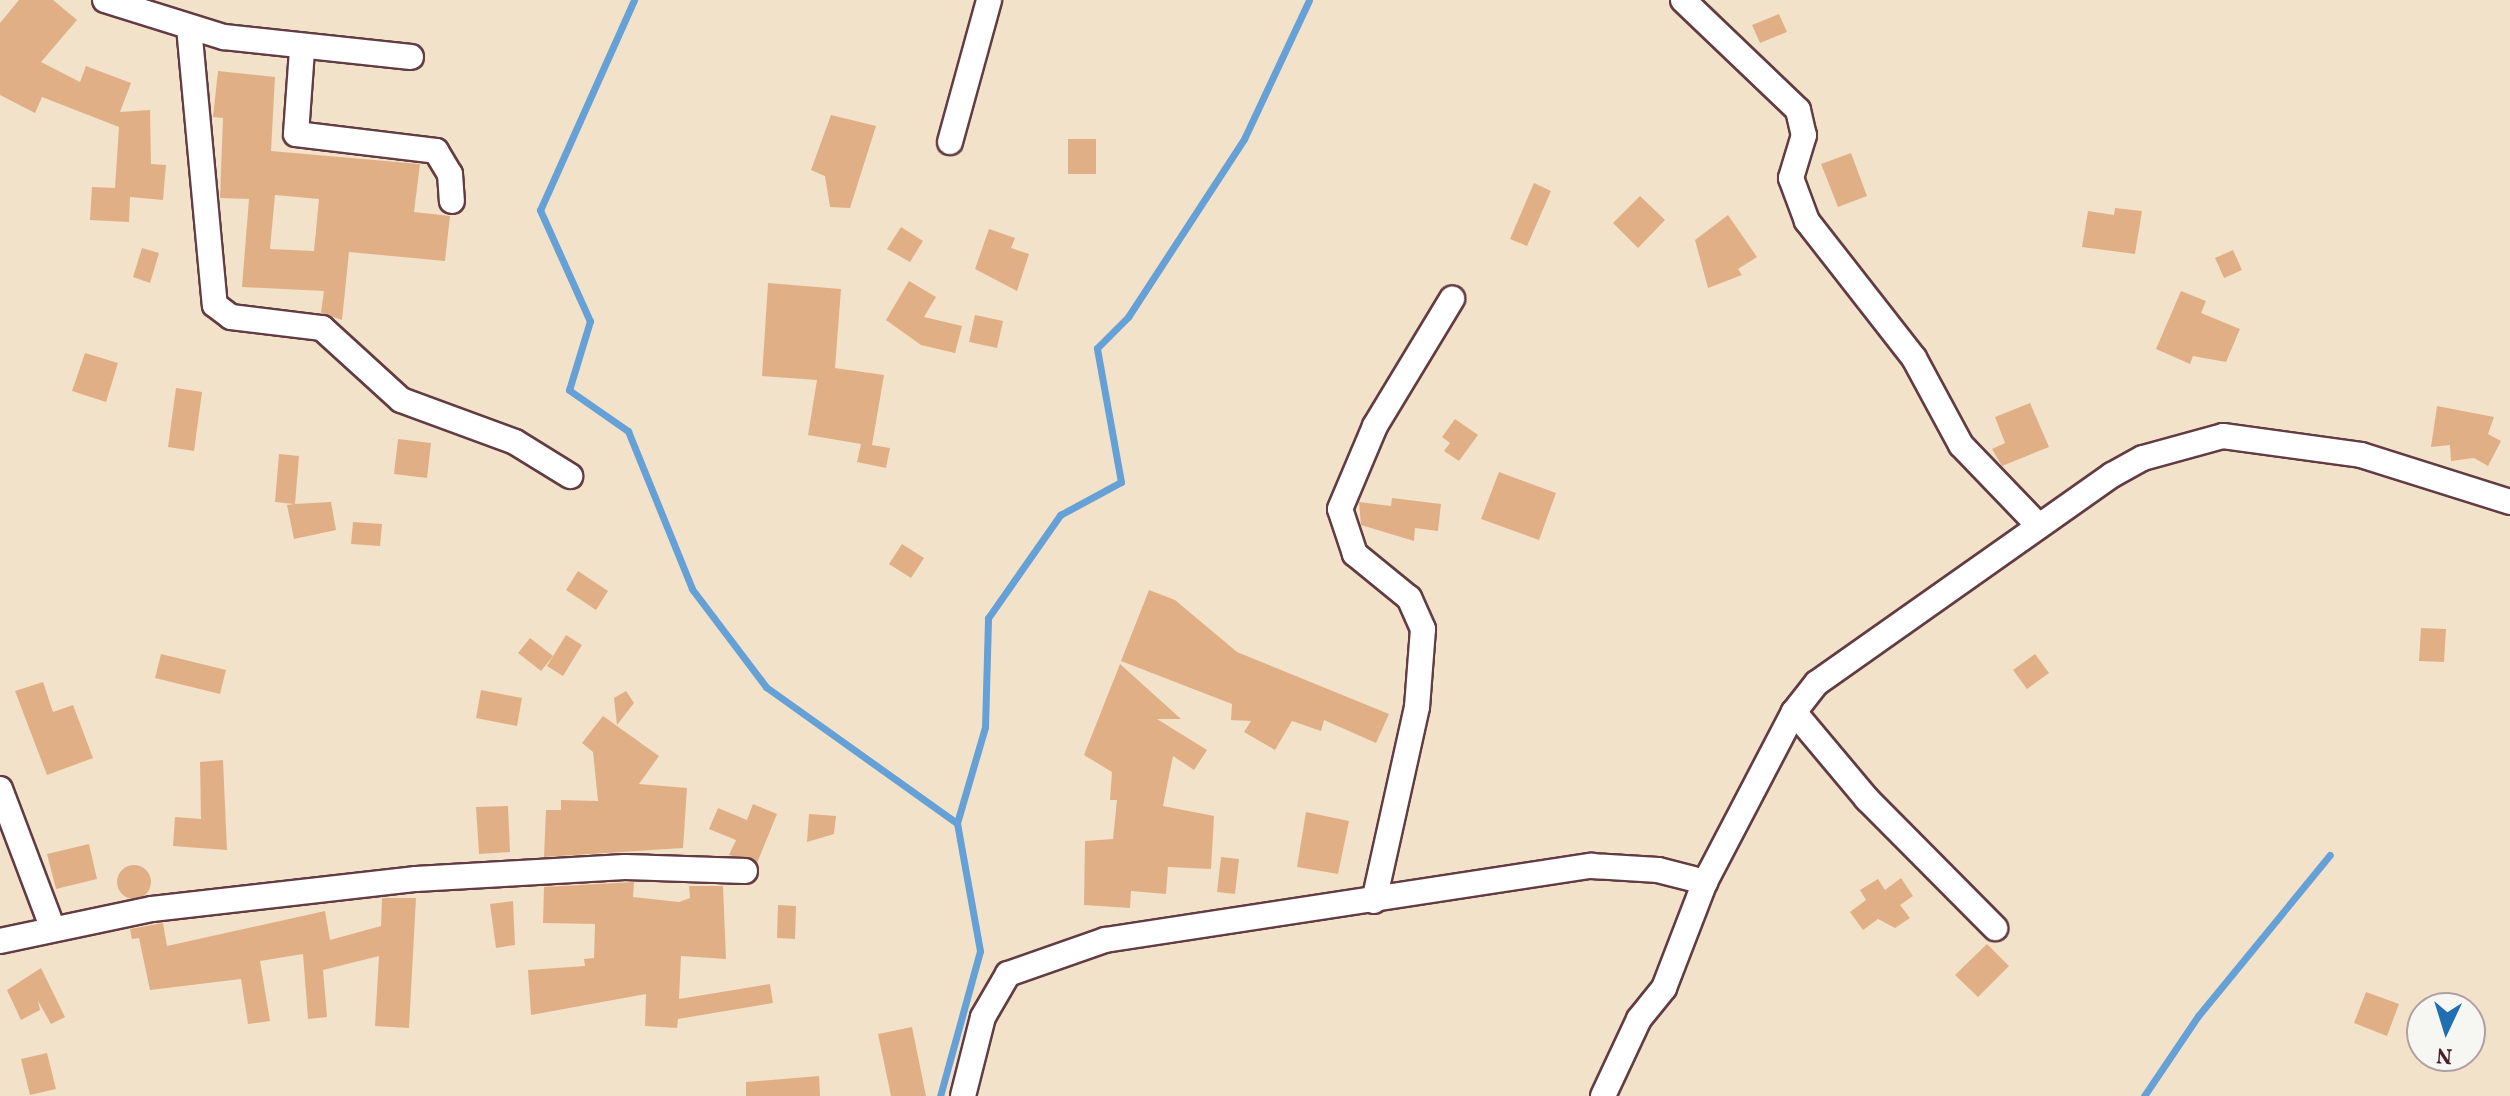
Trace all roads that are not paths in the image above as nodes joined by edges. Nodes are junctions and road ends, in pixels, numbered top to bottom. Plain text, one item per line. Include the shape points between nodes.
1 (105, 0) edge
2 (989, 0) edge
3 (1683, 0) edge
4 (189, 27) junction
5 (302, 50) junction
6 (411, 57) dead end
7 (950, 142) dead end
8 (452, 201) dead end
9 (1452, 299) dead end
10 (570, 476) dead end
11 (2510, 502) edge
12 (2039, 526) junction
13 (1794, 712) junction
14 (0, 789) edge
15 (745, 871) dead end
16 (1705, 882) junction
17 (1374, 901) junction
18 (1995, 928) dead end
19 (53, 929) junction
20 (0, 941) edge
21 (963, 1096) edge
22 (1603, 1096) edge

1 - 4 street
2 - 7 street
3 - 12 street via 1798,110 1804,135 1791,178 1807,221 1914,358 1961,445
4 - 5 street
4 - 10 street via 215,305 231,317 322,328 401,400 515,442
5 - 6 street
5 - 8 street via 296,134 436,151 450,174
9 - 17 street via 1375,426 1340,509 1355,554 1409,598 1423,629 1417,707
11 - 12 street via 2361,455 2223,436 2143,458
12 - 13 street via 1841,661
13 - 16 street
13 - 18 street
14 - 19 street
15 - 19 street via 625,867 416,879 152,909
16 - 17 street via 1658,870 1591,866
16 - 22 street via 1664,988 1639,1019
17 - 21 street via 1105,940 1030,963 1008,974 989,1004
19 - 20 street

